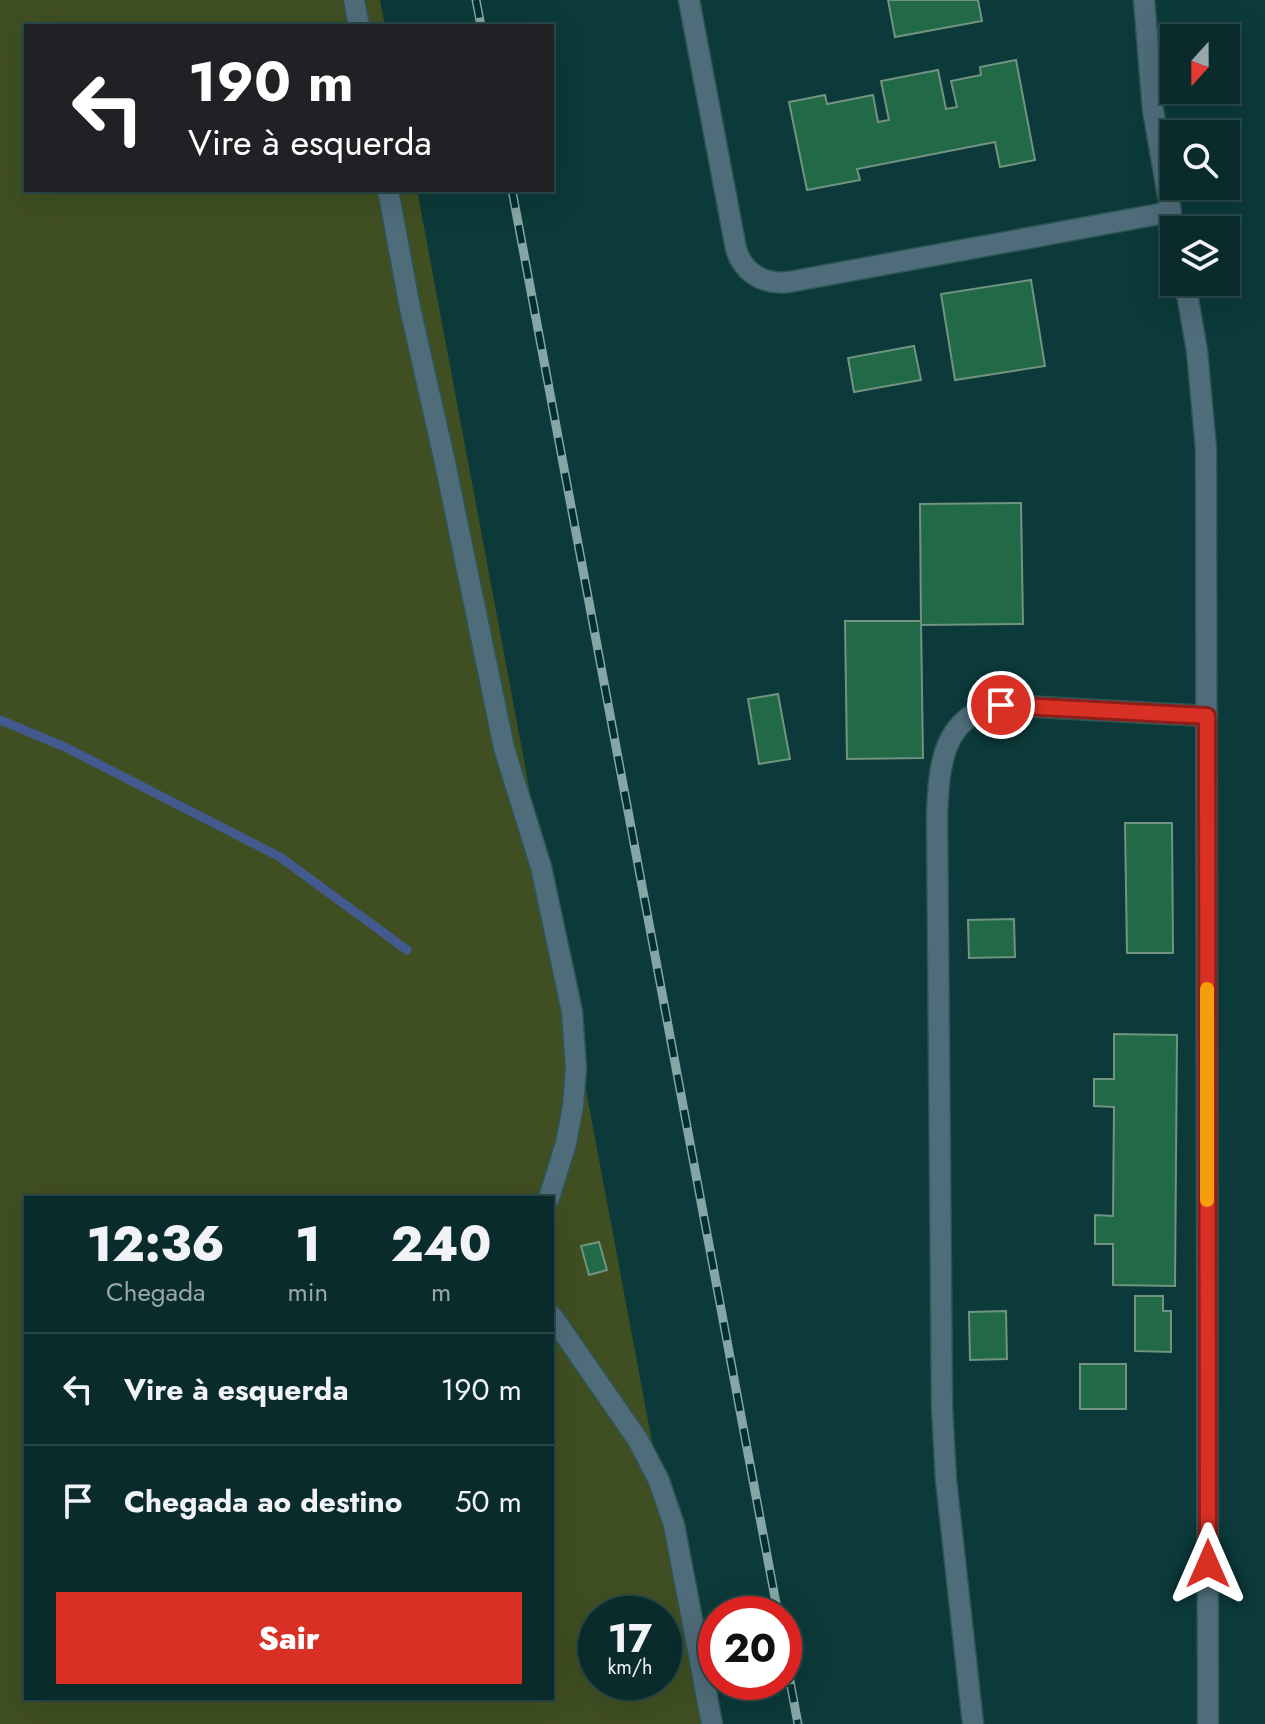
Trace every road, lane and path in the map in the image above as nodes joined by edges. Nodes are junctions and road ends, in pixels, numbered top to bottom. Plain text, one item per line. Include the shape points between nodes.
1 (354, 0) edge
2 (689, 0) edge
3 (1144, 0) edge
4 (359, 24) edge
5 (388, 192) edge
6 (1171, 216) edge
7 (1160, 223) edge
8 (1187, 296) edge
9 (1207, 716) junction
10 (550, 1196) edge
11 (554, 1319) edge
12 (712, 1724) edge
13 (973, 1724) edge
14 (1208, 1724) edge

1 - 4 lane
2 - 7 lane via 736,249 748,270 764,280 789,282
3 - 6 lane via 1153,110
5 - 10 lane via 504,748 541,867 572,1012 573,1106
8 - 9 lane via 1205,430
9 - 13 lane via 1001,705 971,715 956,729 944,758 937,815 942,1407
9 - 14 lane
11 - 12 lane via 638,1440 665,1496

